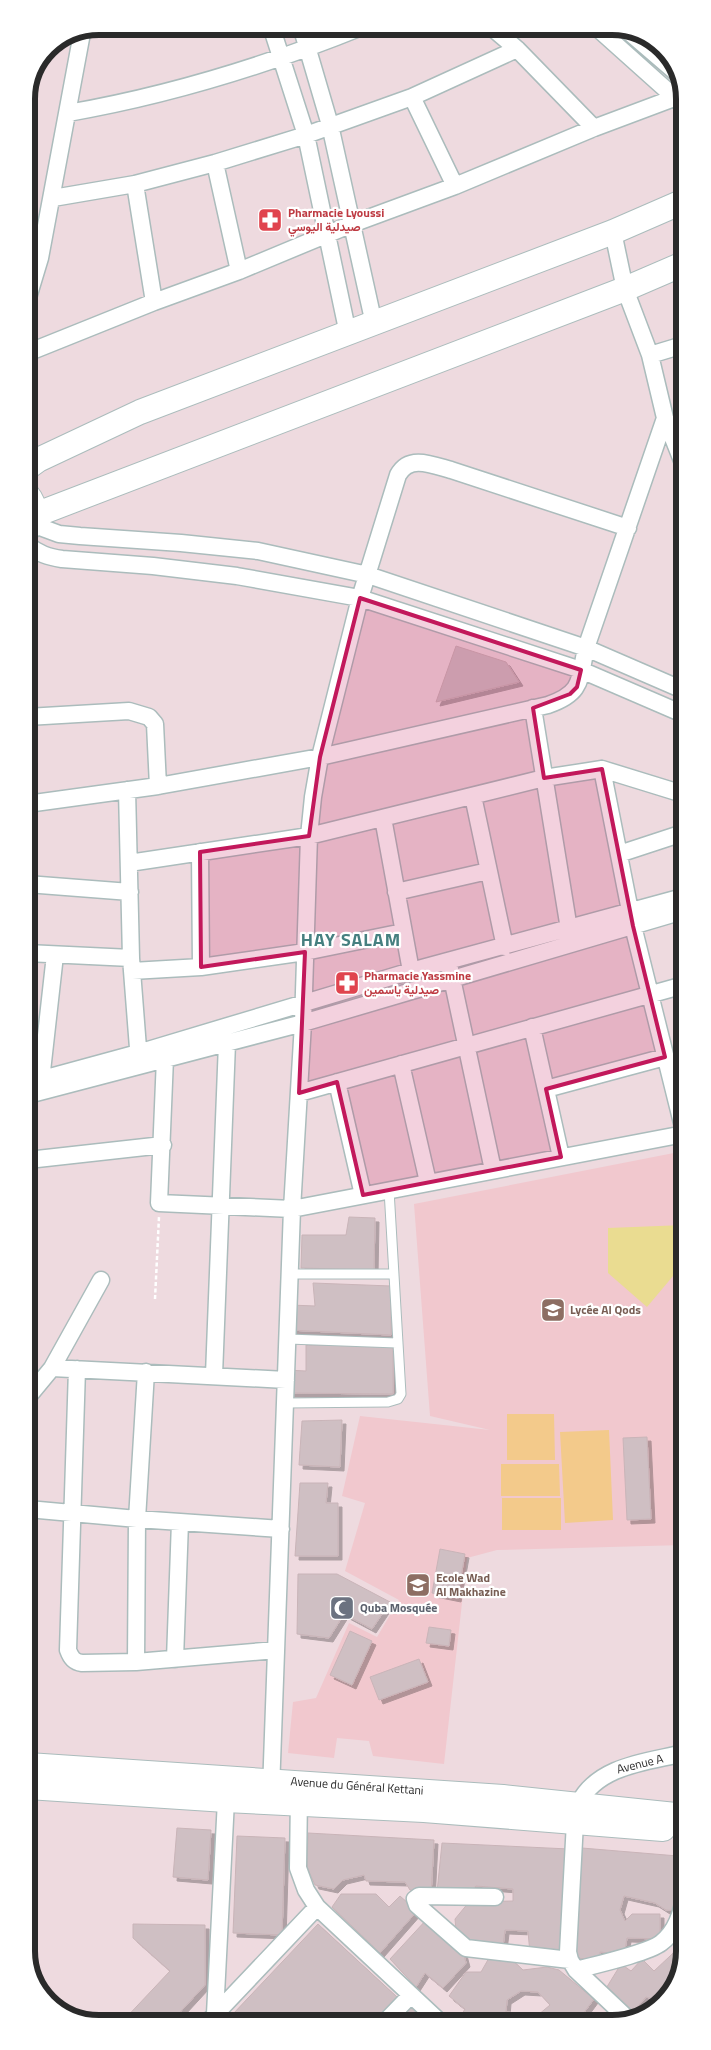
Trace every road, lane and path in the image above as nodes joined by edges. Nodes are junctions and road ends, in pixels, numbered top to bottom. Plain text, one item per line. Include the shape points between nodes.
1 (274, 35) edge
2 (304, 35) edge
3 (342, 35) edge
4 (501, 35) edge
5 (605, 35) edge
6 (81, 38) edge
7 (642, 43) edge
8 (308, 49) junction
9 (517, 49) junction
10 (282, 58) junction
11 (665, 63) edge
12 (676, 95) edge
13 (412, 97) junction
14 (676, 100) edge
15 (68, 113) junction
16 (330, 125) junction
17 (594, 128) junction
18 (306, 135) junction
19 (215, 163) junction
20 (135, 184) junction
21 (454, 186) junction
22 (53, 198) junction
23 (676, 205) edge
24 (352, 224) junction
25 (613, 232) junction
26 (327, 234) junction
27 (35, 255) edge
28 (676, 267) edge
29 (239, 271) junction
30 (625, 288) junction
31 (154, 302) junction
32 (374, 324) junction
33 (348, 334) junction
34 (676, 347) edge
35 (35, 349) edge
36 (650, 355) junction
37 (665, 418) junction
38 (676, 446) edge
39 (35, 462) edge
40 (35, 520) edge
41 (35, 524) edge
42 (628, 528) junction
43 (35, 550) edge
44 (368, 576) junction
45 (360, 598) junction
46 (586, 648) junction
47 (581, 670) junction
48 (676, 687) edge
49 (533, 708) junction
50 (676, 711) edge
51 (35, 717) edge
52 (320, 757) junction
53 (602, 769) junction
54 (544, 778) junction
55 (158, 786) junction
56 (127, 790) junction
57 (676, 792) edge
58 (472, 796) junction
59 (35, 803) edge
60 (383, 818) junction
61 (308, 836) junction
62 (676, 836) edge
63 (200, 852) junction
64 (619, 854) junction
65 (129, 863) junction
66 (488, 871) junction
67 (35, 885) edge
68 (130, 892) junction
69 (396, 892) junction
70 (676, 900) edge
71 (676, 912) edge
72 (631, 919) junction
73 (569, 929) junction
74 (403, 932) junction
75 (504, 947) junction
76 (305, 952) junction
77 (35, 954) edge
78 (55, 955) junction
79 (449, 961) junction
80 (132, 965) junction
81 (201, 966) junction
82 (411, 971) junction
83 (453, 979) junction
84 (676, 987) edge
85 (650, 994) junction
86 (304, 1004) junction
87 (303, 1023) junction
88 (532, 1027) junction
89 (227, 1043) junction
90 (467, 1046) junction
91 (165, 1058) junction
92 (138, 1059) junction
93 (672, 1063) edge
94 (401, 1064) junction
95 (35, 1081) edge
96 (337, 1082) junction
97 (676, 1086) edge
98 (35, 1087) edge
99 (546, 1089) junction
100 (299, 1093) junction
101 (676, 1134) edge
102 (163, 1145) junction
103 (561, 1157) junction
104 (35, 1159) edge
105 (493, 1170) junction
106 (428, 1182) junction
107 (389, 1190) junction
108 (363, 1195) junction
109 (159, 1203) junction
110 (221, 1206) junction
111 (292, 1208) junction
112 (290, 1274) junction
113 (393, 1274) junction
114 (101, 1280) dead end
115 (155, 1299) dead end
116 (288, 1339) junction
117 (397, 1343) junction
118 (52, 1368) junction
119 (77, 1369) junction
120 (146, 1372) junction
121 (214, 1375) junction
122 (286, 1380) junction
123 (35, 1389) edge
124 (285, 1403) junction
125 (35, 1510) edge
126 (72, 1513) junction
127 (137, 1519) junction
128 (180, 1522) junction
129 (280, 1529) junction
130 (276, 1650) junction
131 (175, 1659) junction
132 (136, 1662) junction
133 (676, 1755) edge
134 (35, 1766) edge
135 (35, 1786) edge
136 (271, 1791) junction
137 (299, 1793) junction
138 (226, 1800) junction
139 (577, 1813) junction
140 (676, 1816) edge
141 (676, 1830) edge
142 (495, 1896) dead end
143 (318, 1907) junction
144 (676, 1922) edge
145 (573, 1965) junction
146 (411, 1994) junction
147 (623, 2014) edge
148 (215, 2015) edge
149 (220, 2015) edge
150 (392, 2015) edge
151 (433, 2015) edge

1 - 10 street
2 - 8 street
3 - 8 street
4 - 9 street
5 - 12 street
6 - 15 street
7 - 11 street
8 - 10 street
8 - 16 street
9 - 13 street
9 - 17 street
10 - 15 street via 156,95
10 - 18 street
13 - 16 street
13 - 21 street
14 - 17 street
15 - 22 street
16 - 18 street
16 - 24 street
17 - 21 street
18 - 19 street
18 - 26 street
19 - 20 street
19 - 29 street
20 - 22 street
20 - 31 street
21 - 24 street
22 - 27 street
23 - 25 street
24 - 26 street
24 - 32 street
25 - 30 street
25 - 32 street
26 - 29 street
26 - 33 street
28 - 30 street
29 - 31 street
30 - 36 street
30 - 40 street
31 - 35 street
32 - 33 street
33 - 39 street via 140,412
34 - 36 street
36 - 37 street
37 - 38 street
37 - 42 street
41 - 44 street via 59,534 181,542 258,552
42 - 44 street via 451,470 412,462 403,466 398,475
42 - 46 street
43 - 45 street via 62,559 237,576
44 - 45 street
44 - 46 street
45 - 47 street
45 - 52 street
46 - 47 street
46 - 48 street
47 - 49 street via 577,687 570,694
47 - 50 street
49 - 52 street
49 - 54 street
51 - 55 street via 129,711 150,717 155,724
52 - 55 street
52 - 61 street
53 - 54 street
53 - 57 street
53 - 64 street
54 - 58 street
54 - 73 street
55 - 56 street
56 - 59 street
56 - 65 street
58 - 60 street
58 - 66 street
60 - 61 street
60 - 69 street
61 - 63 street
61 - 76 street
62 - 64 street
63 - 65 street
63 - 81 street
64 - 72 street
65 - 68 street
66 - 69 street
66 - 75 street
67 - 68 street
68 - 80 street
69 - 74 street
70 - 72 street
71 - 72 street
72 - 73 street
72 - 83 street
72 - 85 street
73 - 75 street
74 - 76 street
74 - 82 street
75 - 79 street
76 - 81 street
76 - 86 street
77 - 78 street
78 - 80 street
78 - 95 street
79 - 82 street
79 - 83 street
80 - 81 street
80 - 92 street
82 - 86 street
83 - 87 street
83 - 90 street
84 - 85 street
85 - 88 street
85 - 93 street
86 - 87 street
86 - 92 street
87 - 89 street
87 - 100 street
88 - 90 street
88 - 99 street
89 - 91 street
89 - 110 street
90 - 94 street
90 - 105 street
91 - 92 street
91 - 102 street
92 - 98 street
93 - 97 street
93 - 99 street
94 - 96 street
94 - 106 street
96 - 100 street
96 - 108 street
99 - 103 street
100 - 111 street
101 - 103 street
102 - 104 street
102 - 109 street
103 - 105 street
105 - 106 street
106 - 107 street
107 - 108 street
107 - 113 lane
108 - 111 street
109 - 110 street
109 - 115 path
110 - 111 street
110 - 121 street
111 - 112 street
112 - 113 lane
112 - 116 street
113 - 117 lane
114 - 118 street
116 - 117 lane
116 - 122 street
117 - 124 lane via 401,1394 398,1399 388,1402
118 - 119 street
118 - 123 street
119 - 120 street
119 - 126 street
120 - 121 street
120 - 127 street
121 - 122 street
122 - 124 street
124 - 129 street
125 - 126 street
126 - 127 street
126 - 132 street via 68,1650 71,1658 82,1664
127 - 128 street
127 - 132 street
128 - 129 street
128 - 131 street
129 - 130 street
130 - 131 street
130 - 136 street
131 - 132 street
133 - 139 street, Avenue A via 612,1771 594,1785
134 - 136 street, Avenue du Général Kettani
135 - 138 street, Avenue du Général Kettani
136 - 137 street, Avenue du Général Kettani
136 - 138 street, Avenue du Général Kettani
137 - 139 street, Avenue du Général Kettani via 424,1810
137 - 143 street via 298,1868 306,1890
138 - 148 street
139 - 140 street, Avenue du Général Kettani
139 - 141 street, Avenue du Général Kettani
139 - 145 street via 568,1952
142 - 145 street via 419,1896 415,1899 417,1905 466,1948
143 - 146 street
143 - 149 street
144 - 145 street via 663,1942 649,1949
145 - 147 street
146 - 150 street
146 - 151 street

